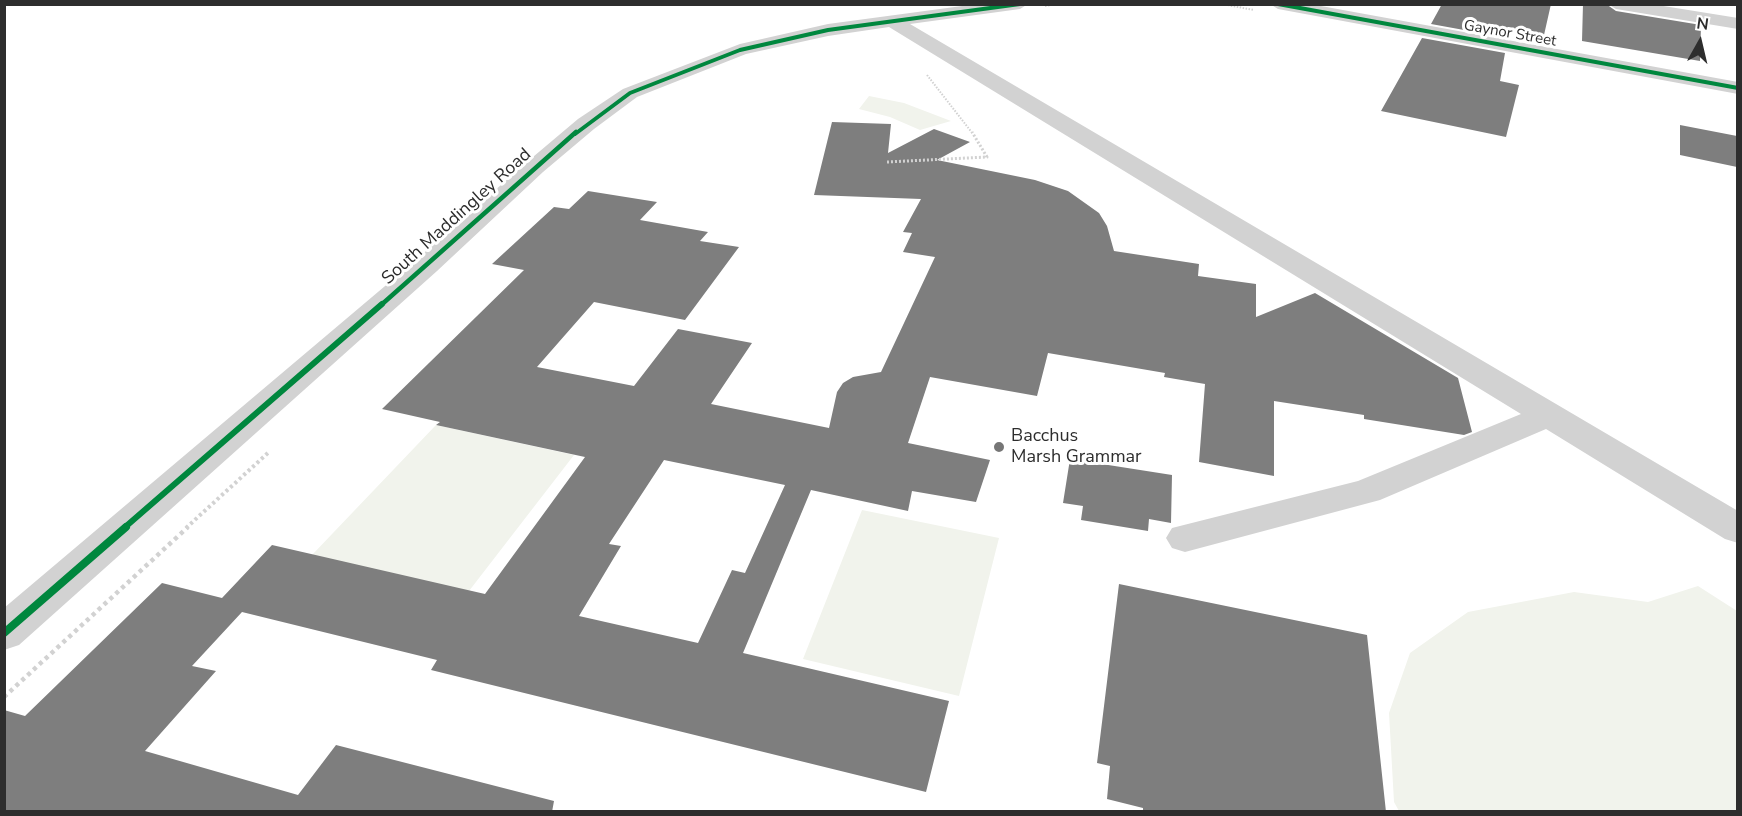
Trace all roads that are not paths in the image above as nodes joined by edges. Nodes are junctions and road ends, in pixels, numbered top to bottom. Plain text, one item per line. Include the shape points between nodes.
1 (1278, 4) edge
2 (1616, 4) edge
3 (1027, 6) edge
4 (893, 22) junction
5 (1737, 24) edge
6 (1737, 88) edge
7 (1549, 415) junction
8 (1737, 530) edge
9 (1185, 538) dead end
10 (4, 633) edge

1 - 6 street, Gaynor Street
2 - 5 street
3 - 4 street, South Maddingley Road
4 - 7 street
4 - 10 street, South Maddingley Road via 828,30 740,50 630,93 535,166 409,281
7 - 8 street
7 - 9 street via 1367,491

